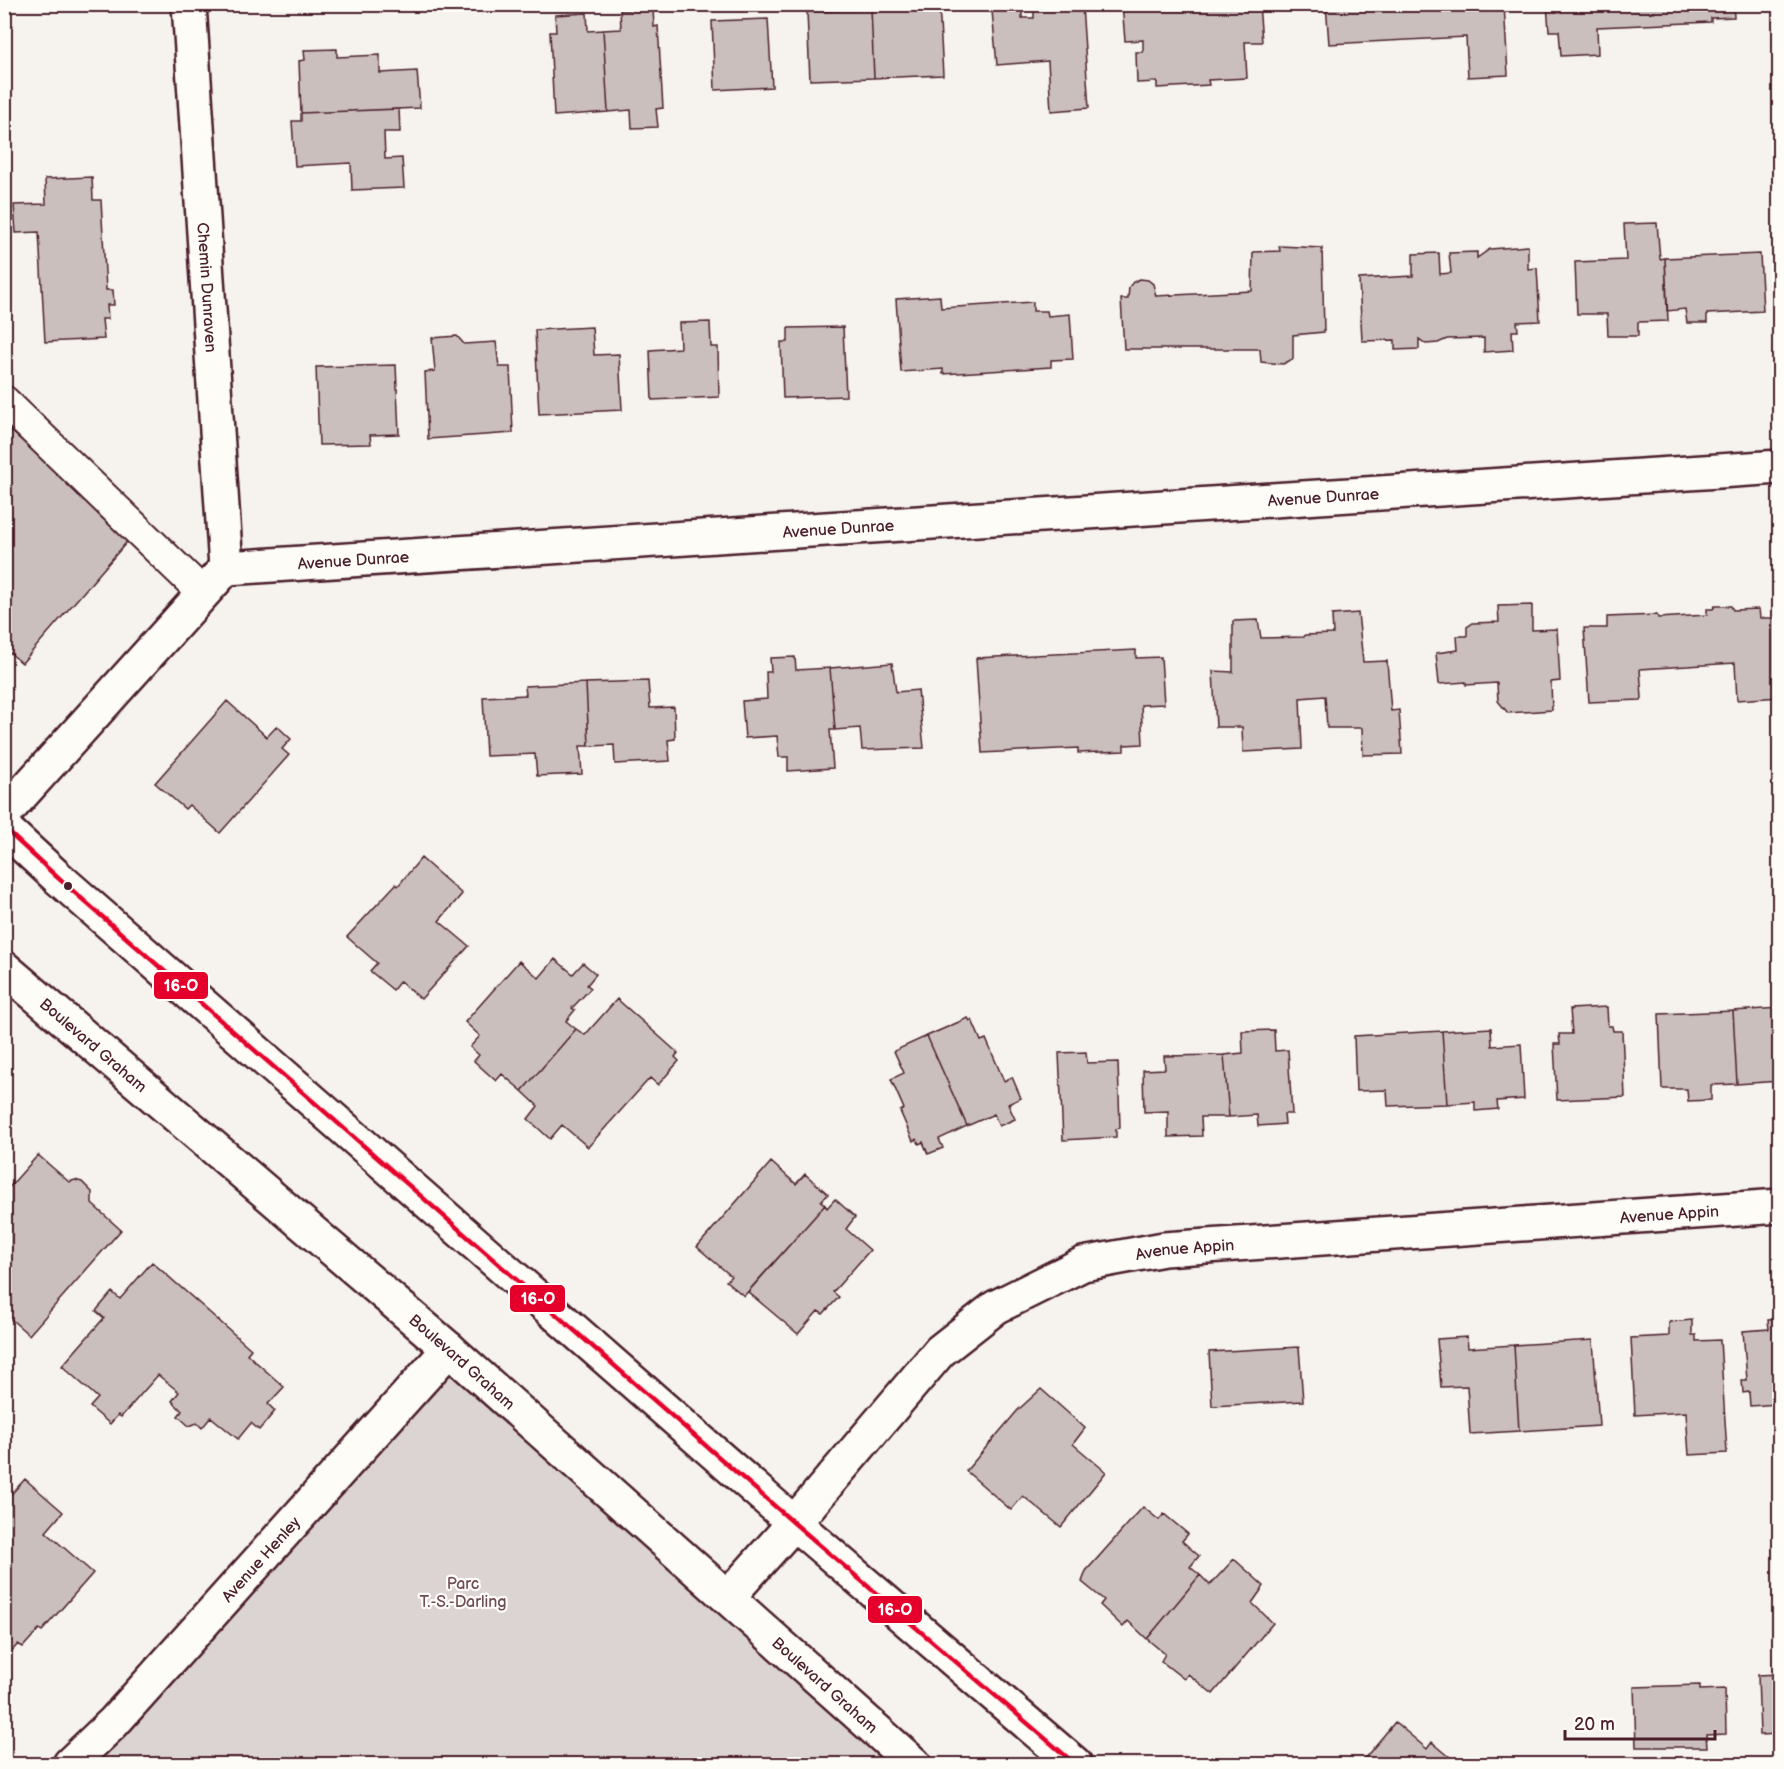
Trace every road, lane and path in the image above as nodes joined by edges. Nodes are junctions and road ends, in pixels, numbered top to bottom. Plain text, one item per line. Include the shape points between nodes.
1 (189, 4) edge
2 (4, 401) edge
3 (1779, 467) edge
4 (226, 568) junction
5 (204, 593) junction
6 (4, 814) edge
7 (4, 828) edge
8 (4, 968) edge
9 (1779, 1206) edge
10 (449, 1349) junction
11 (794, 1523) junction
12 (728, 1597) junction
13 (70, 1764) edge
14 (914, 1764) edge
15 (1075, 1764) edge

1 - 4 street, Chemin Dunraven
2 - 5 lane
3 - 4 street, Avenue Dunrae
4 - 5 street
5 - 6 street
7 - 11 street
8 - 10 street, Boulevard Graham
9 - 11 street, Avenue Appin via 1164,1249 1083,1264 996,1308 940,1351
10 - 12 street, Boulevard Graham
10 - 13 street, Avenue Henley via 114,1722
11 - 12 street, Avenue Appin
11 - 15 street
12 - 14 street, Boulevard Graham

